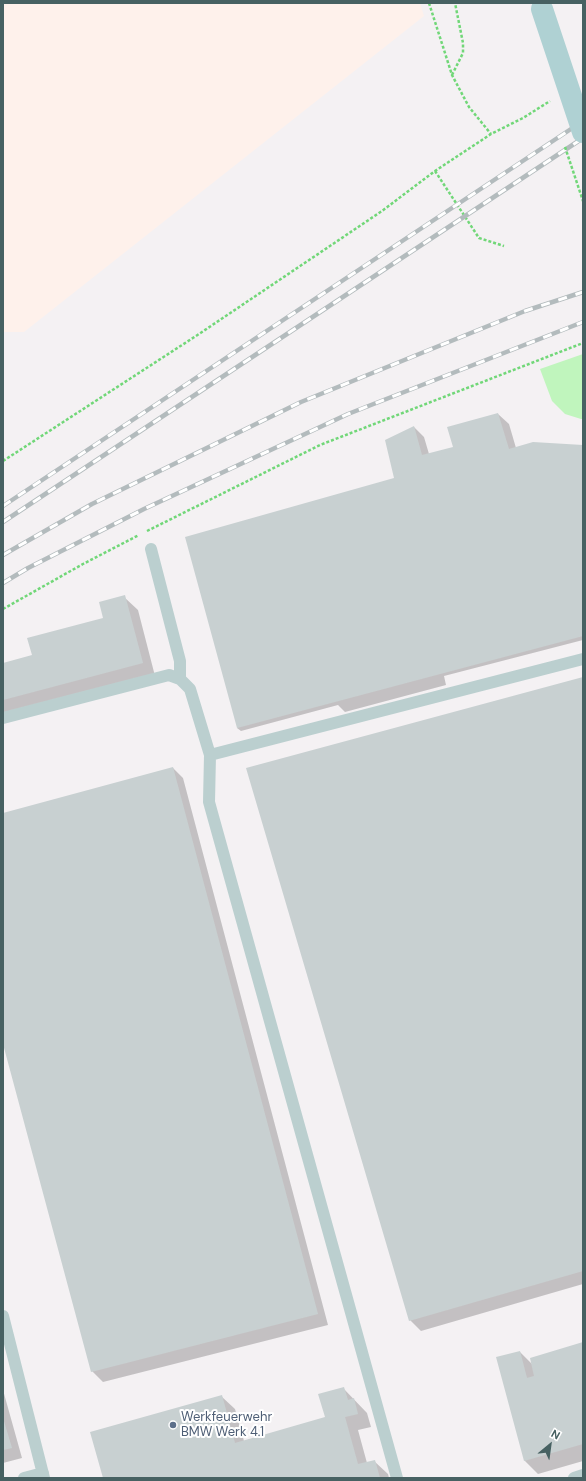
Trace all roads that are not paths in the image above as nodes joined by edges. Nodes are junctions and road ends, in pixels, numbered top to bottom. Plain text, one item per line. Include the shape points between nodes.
1 (542, 9) dead end
2 (583, 132) edge
3 (152, 549) dead end
4 (583, 659) edge
5 (180, 679) junction
6 (3, 718) edge
7 (210, 755) junction
8 (3, 1316) edge
9 (44, 1475) edge
10 (583, 1475) edge
11 (24, 1478) edge
12 (397, 1478) edge
13 (574, 1478) edge

1 - 2 main road, bridge
3 - 5 lane via 180,661
4 - 7 lane
5 - 6 lane via 168,675
5 - 7 lane via 190,689
7 - 12 lane via 209,802
8 - 9 lane
9 - 11 lane
10 - 13 lane

